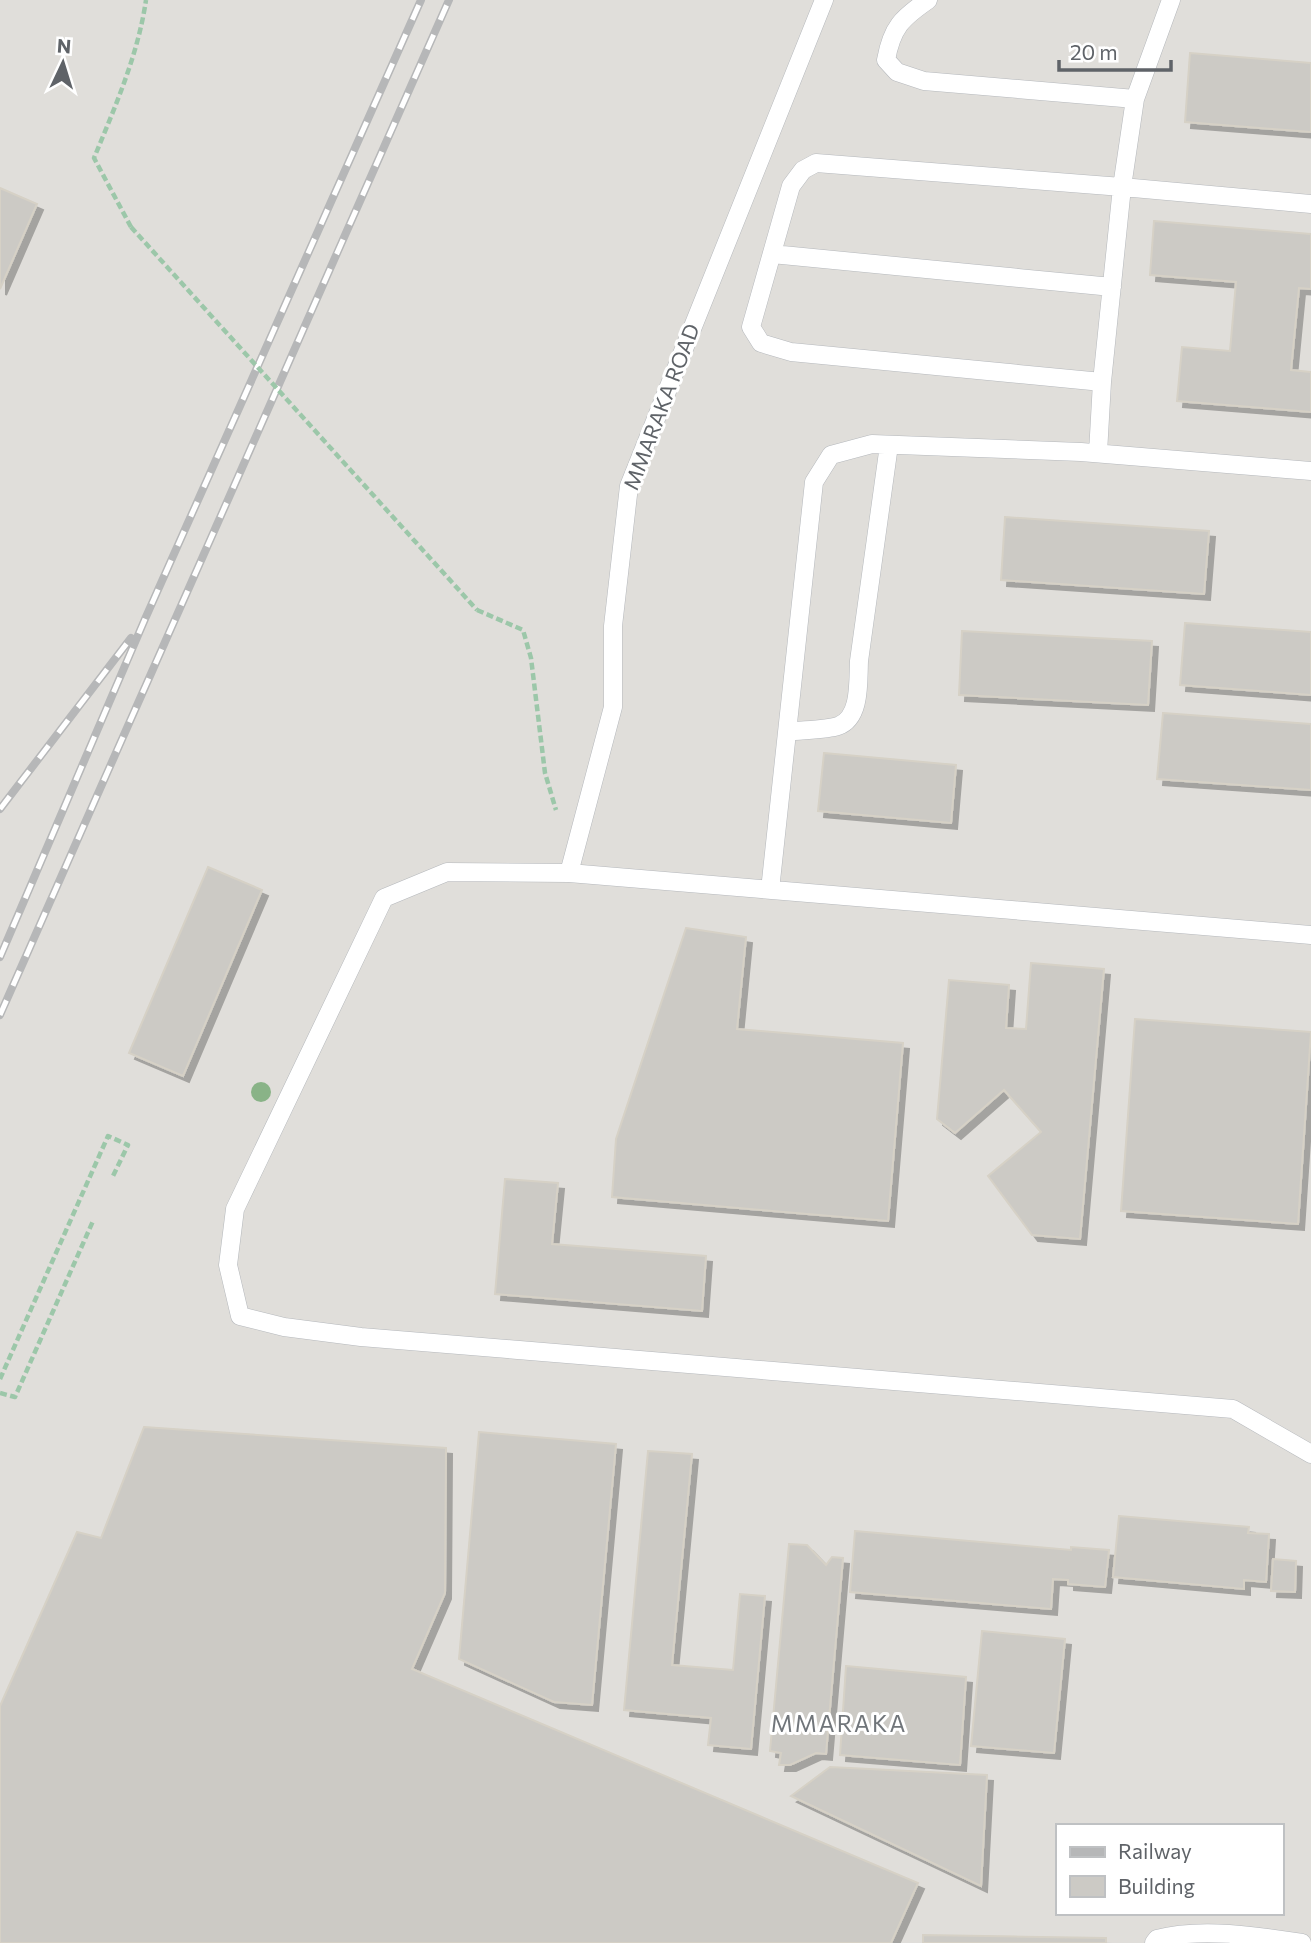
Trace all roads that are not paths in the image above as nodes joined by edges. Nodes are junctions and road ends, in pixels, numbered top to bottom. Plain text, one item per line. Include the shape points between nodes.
1 (824, 0) edge
2 (928, 0) edge
3 (1171, 0) edge
4 (1135, 99) junction
5 (1122, 187) junction
6 (1311, 204) edge
7 (772, 254) junction
8 (1112, 287) junction
9 (1102, 382) junction
10 (889, 444) junction
11 (1098, 453) junction
12 (1311, 471) edge
13 (787, 732) junction
14 (569, 873) junction
15 (770, 890) junction
16 (1311, 936) edge
17 (1311, 1454) edge
18 (1252, 1939) edge
19 (1154, 1943) edge
20 (1302, 1943) edge

1 - 14 lane, MMARAKA ROAD via 629,486 613,626 614,707
2 - 4 lane via 905,16 890,39 886,60 897,72 924,80
3 - 4 lane
4 - 5 lane
5 - 6 lane
5 - 7 lane via 816,163 803,170 791,186
5 - 8 lane
7 - 8 lane
7 - 9 lane via 751,327 761,343 791,352
8 - 9 lane
9 - 11 lane
10 - 11 lane
10 - 13 lane via 831,455 814,482
10 - 13 lane via 854,712 839,726
11 - 12 lane
13 - 15 lane
14 - 15 lane
14 - 17 lane via 447,872 384,898 235,1209 228,1265 240,1316 284,1327 361,1336 1233,1409
15 - 16 lane
18 - 19 lane via 1176,1933
18 - 20 lane

